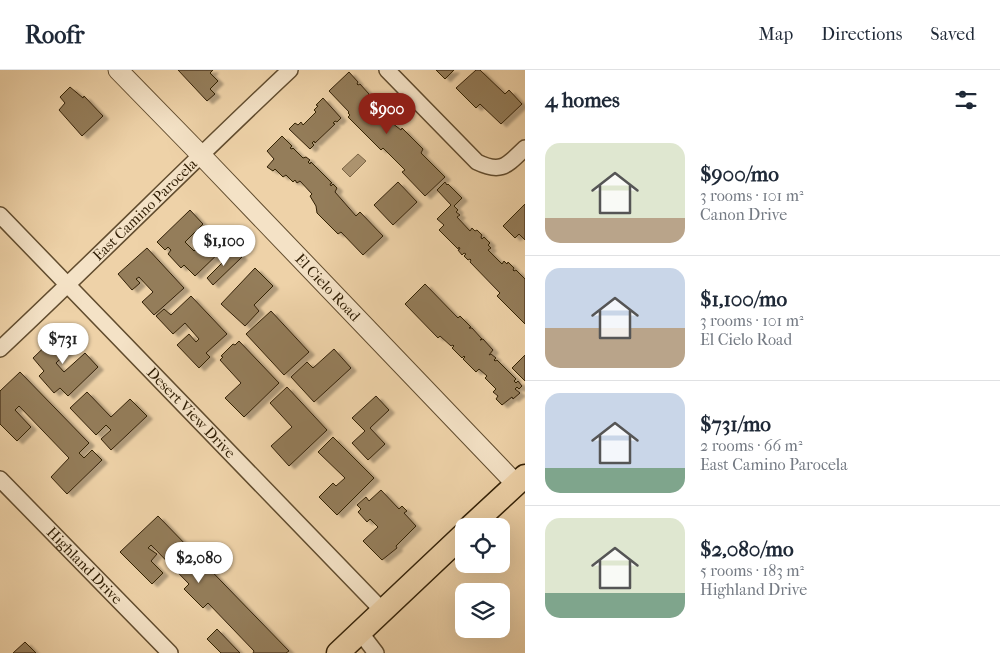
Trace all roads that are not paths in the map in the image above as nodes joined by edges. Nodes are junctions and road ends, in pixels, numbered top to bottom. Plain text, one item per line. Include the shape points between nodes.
1 (118, 70) edge
2 (290, 70) edge
3 (387, 70) edge
4 (525, 148) edge
5 (200, 154) junction
6 (0, 215) edge
7 (67, 286) junction
8 (0, 349) edge
9 (0, 479) edge
10 (521, 480) edge
11 (481, 518) edge
12 (455, 542) edge
13 (382, 610) junction
14 (360, 632) junction
15 (170, 653) edge
16 (338, 653) edge
17 (376, 653) edge

1 - 5 street, El Cielo Road
2 - 5 street, East Camino Parocela
3 - 4 street via 477,162 491,168 508,164
5 - 7 street, East Camino Parocela
5 - 10 street, El Cielo Road
6 - 7 street, Desert View Drive
7 - 8 street, East Camino Parocela
7 - 13 street, Desert View Drive
9 - 15 street, Highland Drive
10 - 11 main road
12 - 13 main road
13 - 14 main road
14 - 16 main road
14 - 17 street

